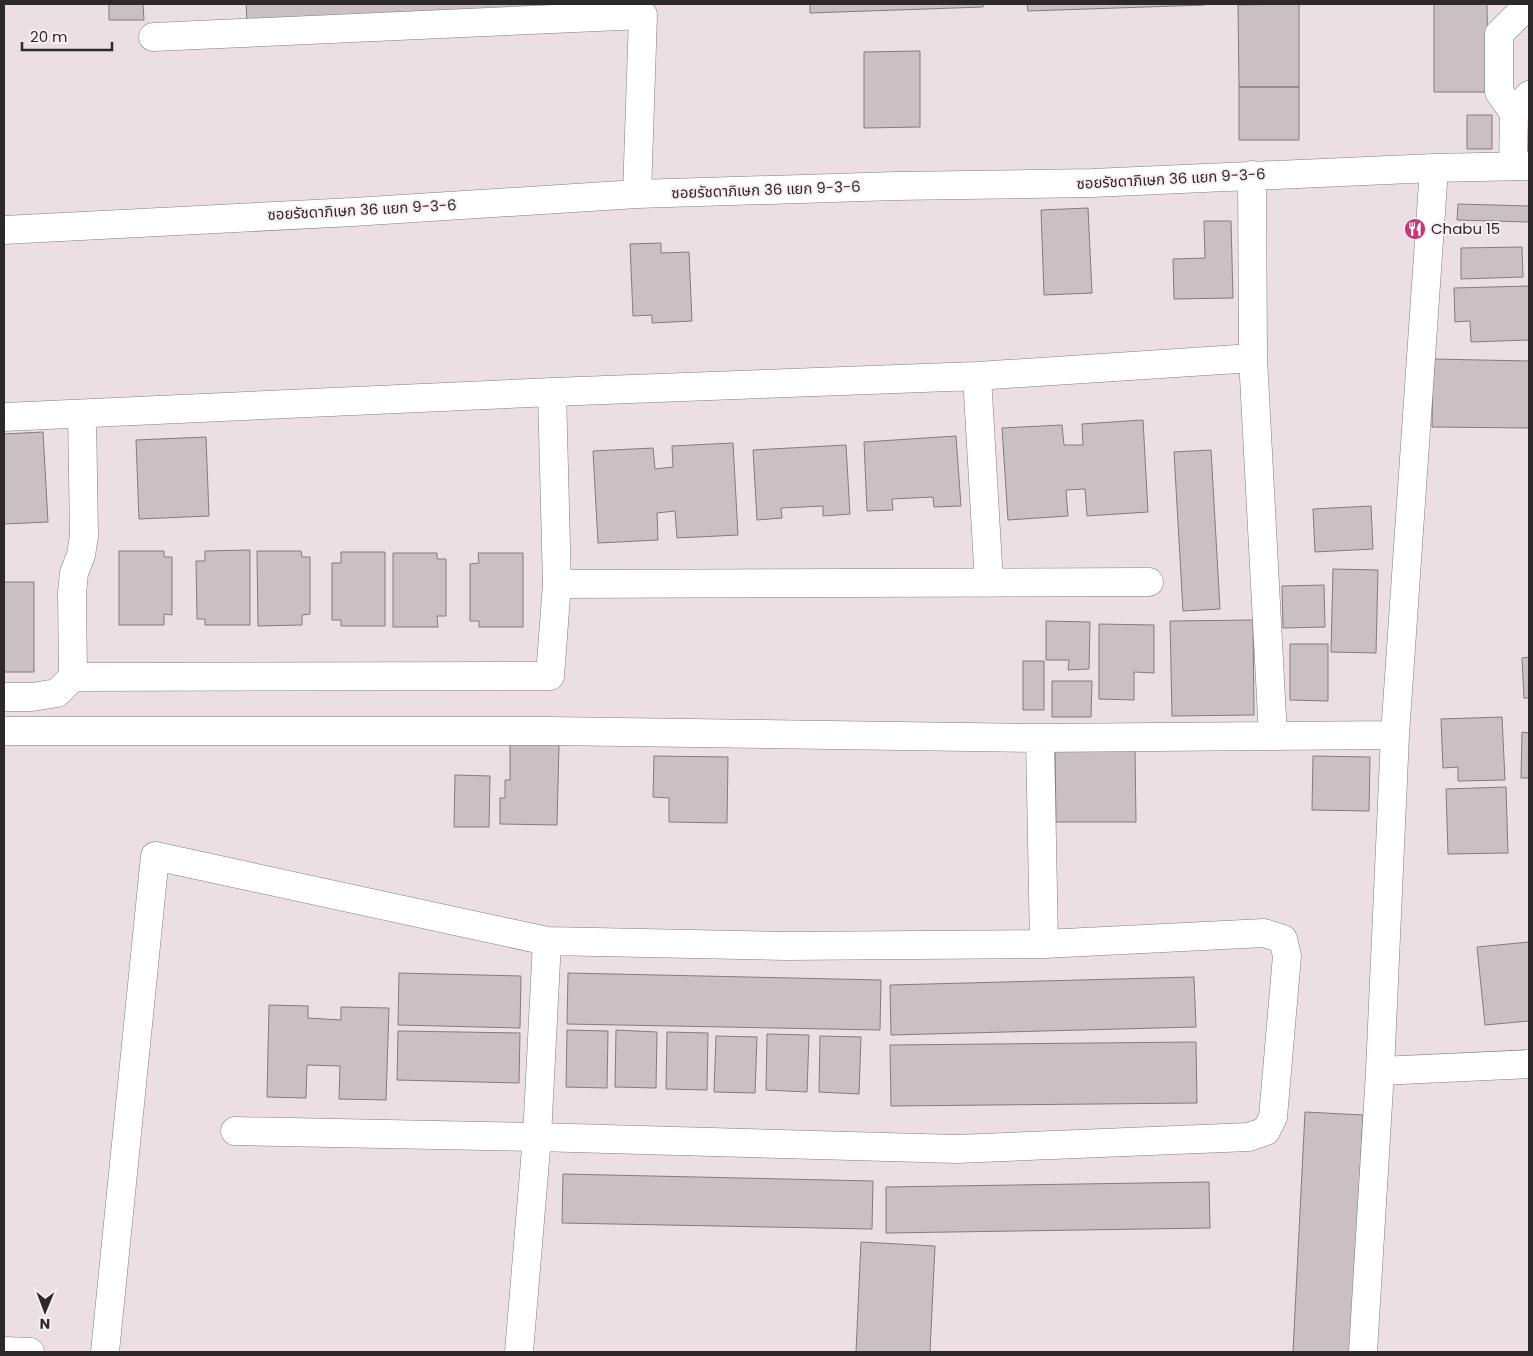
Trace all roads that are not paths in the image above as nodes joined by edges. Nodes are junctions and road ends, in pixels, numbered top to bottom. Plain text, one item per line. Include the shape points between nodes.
1 (1522, 16) edge
2 (153, 37) dead end
3 (1521, 104) edge
4 (1521, 166) edge
5 (1434, 168) junction
6 (1252, 175) junction
7 (636, 194) junction
8 (4, 230) edge
9 (1252, 358) junction
10 (977, 376) junction
11 (552, 392) junction
12 (82, 414) junction
13 (4, 417) edge
14 (1149, 582) dead end
15 (989, 583) junction
16 (557, 584) junction
17 (73, 677) junction
18 (4, 697) edge
19 (4, 731) edge
20 (1395, 735) junction
21 (1273, 736) junction
22 (1040, 738) junction
23 (547, 941) junction
24 (1044, 944) junction
25 (1529, 1064) edge
26 (1380, 1071) junction
27 (235, 1130) dead end
28 (537, 1137) junction
29 (4, 1351) edge
30 (30, 1352) edge
31 (105, 1352) edge
32 (519, 1352) edge
33 (1363, 1352) edge

1 - 3 street via 1499,34 1499,92
2 - 7 street via 643,15
3 - 4 street
4 - 5 street, ซอยรัชดาภิเษก 36 แยก 9-3-6
5 - 6 street, ซอยรัชดาภิเษก 36 แยก 9-3-6
5 - 20 street
6 - 7 street, ซอยรัชดาภิเษก 36 แยก 9-3-6 via 1092,183
6 - 9 street
7 - 8 street, ซอยรัชดาภิเษก 36 แยก 9-3-6
9 - 10 street
9 - 21 street
10 - 11 street
10 - 15 street
11 - 12 street
11 - 16 street
12 - 13 street
12 - 17 street via 84,536 72,593
14 - 15 street
15 - 16 street
16 - 17 street via 550,676
17 - 18 street via 57,693 32,698
19 - 22 street via 548,732
20 - 21 street
20 - 26 street
21 - 22 street
22 - 24 street
23 - 24 street via 786,946
23 - 28 street
23 - 31 street via 156,856
24 - 28 street via 1264,933 1283,939 1288,956 1273,1117 1266,1131 1249,1137 957,1149
25 - 26 street
26 - 33 street
27 - 28 street
28 - 32 street
29 - 30 street

